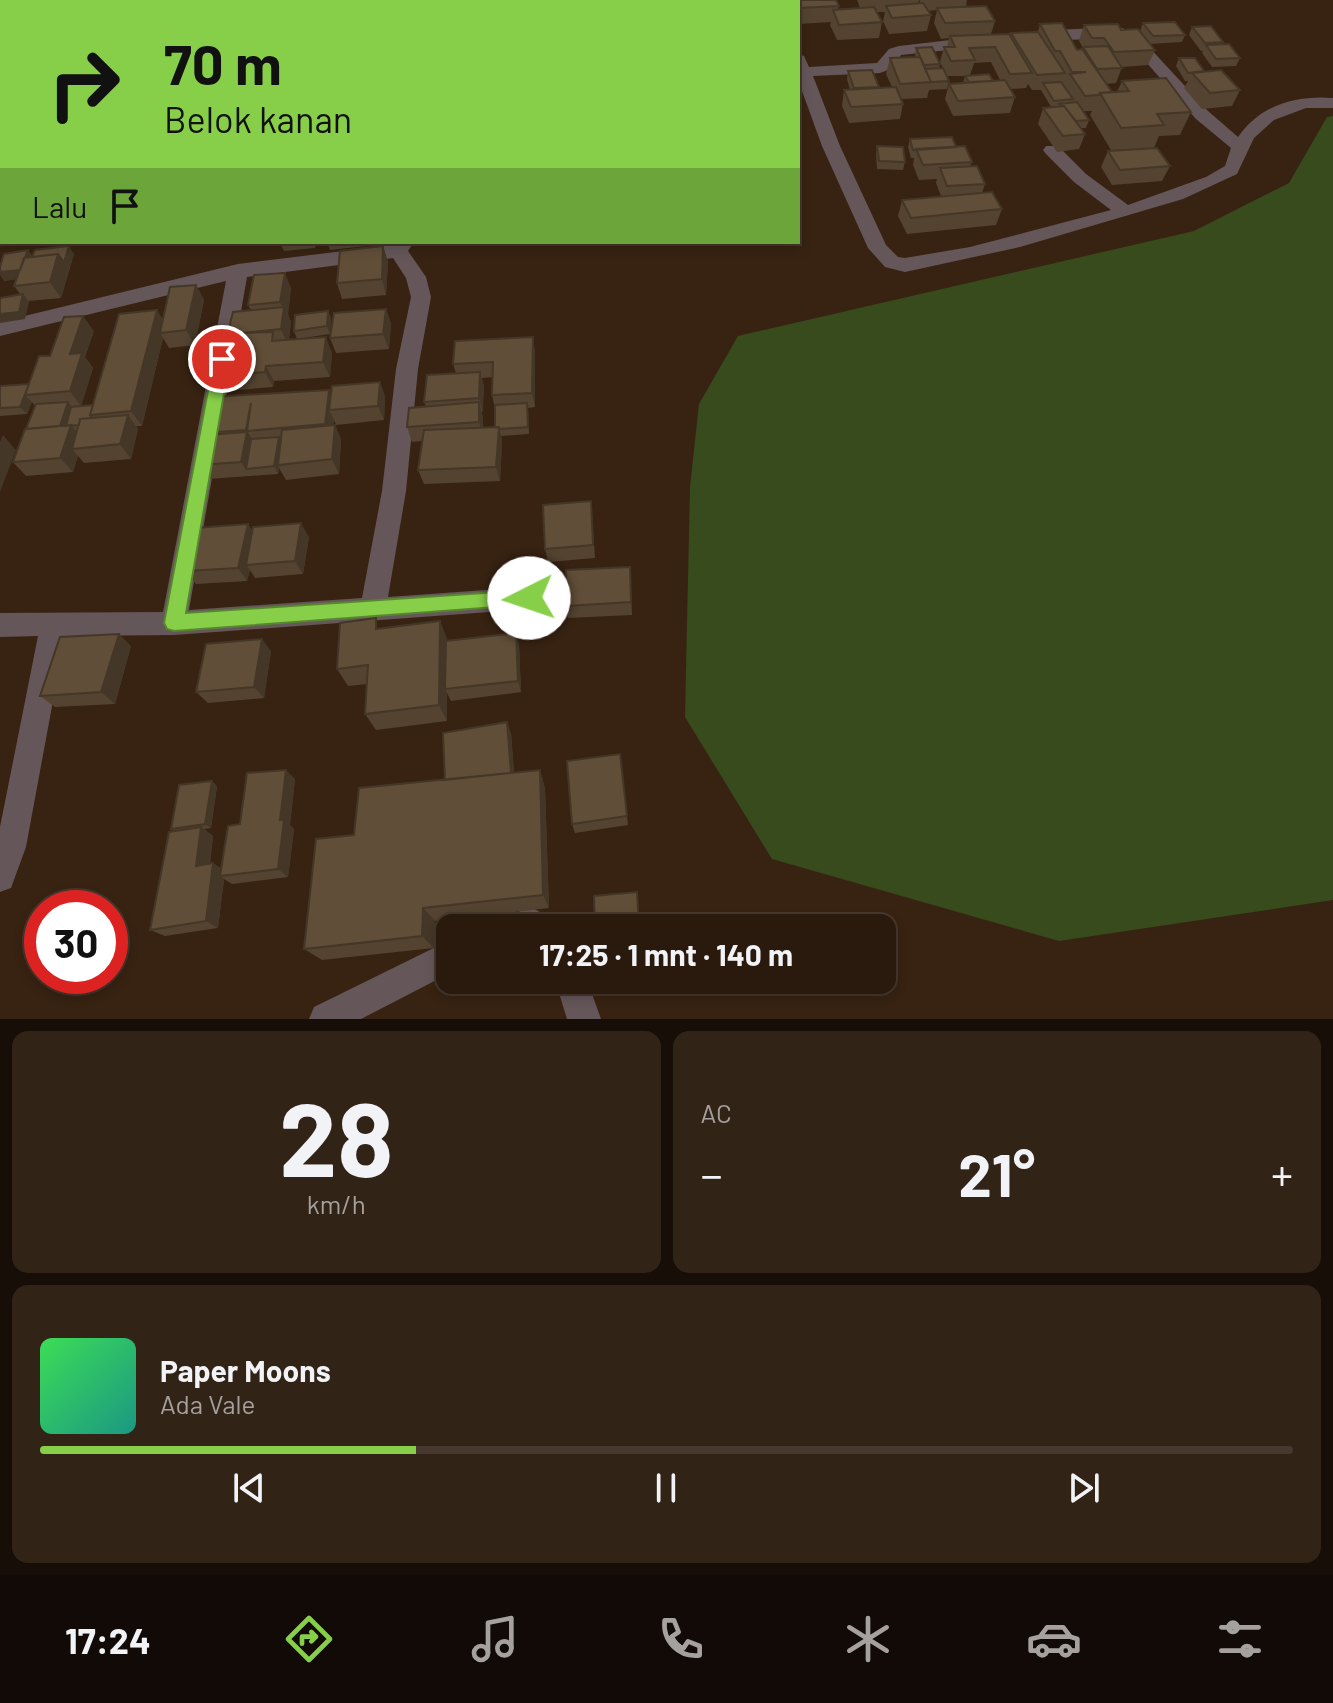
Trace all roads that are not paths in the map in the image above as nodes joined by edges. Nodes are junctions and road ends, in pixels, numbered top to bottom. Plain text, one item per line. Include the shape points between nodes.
1 (1019, 37) edge
2 (968, 43) edge
3 (801, 66) edge
4 (1333, 103) edge
5 (1240, 147) junction
6 (1052, 150) dead end
7 (1125, 211) junction
8 (401, 246) edge
9 (238, 271) junction
10 (0, 329) edge
11 (529, 598) dead end
12 (373, 609) junction
13 (54, 623) junction
14 (174, 623) junction
15 (0, 625) edge
16 (0, 877) edge
17 (436, 963) edge
18 (576, 994) edge
19 (326, 1019) edge
20 (584, 1019) edge

1 - 5 street via 1130,35 1202,115
2 - 3 street via 905,49 880,68
3 - 7 street via 878,248 892,262 915,265
4 - 5 street via 1293,103 1263,121
5 - 7 street via 1232,169 1210,183
6 - 7 street
8 - 9 street
8 - 12 street via 421,297
9 - 10 street
9 - 14 street
11 - 12 street
12 - 14 street
13 - 14 street
13 - 15 street
13 - 16 street via 11,847
17 - 19 street
18 - 20 street

